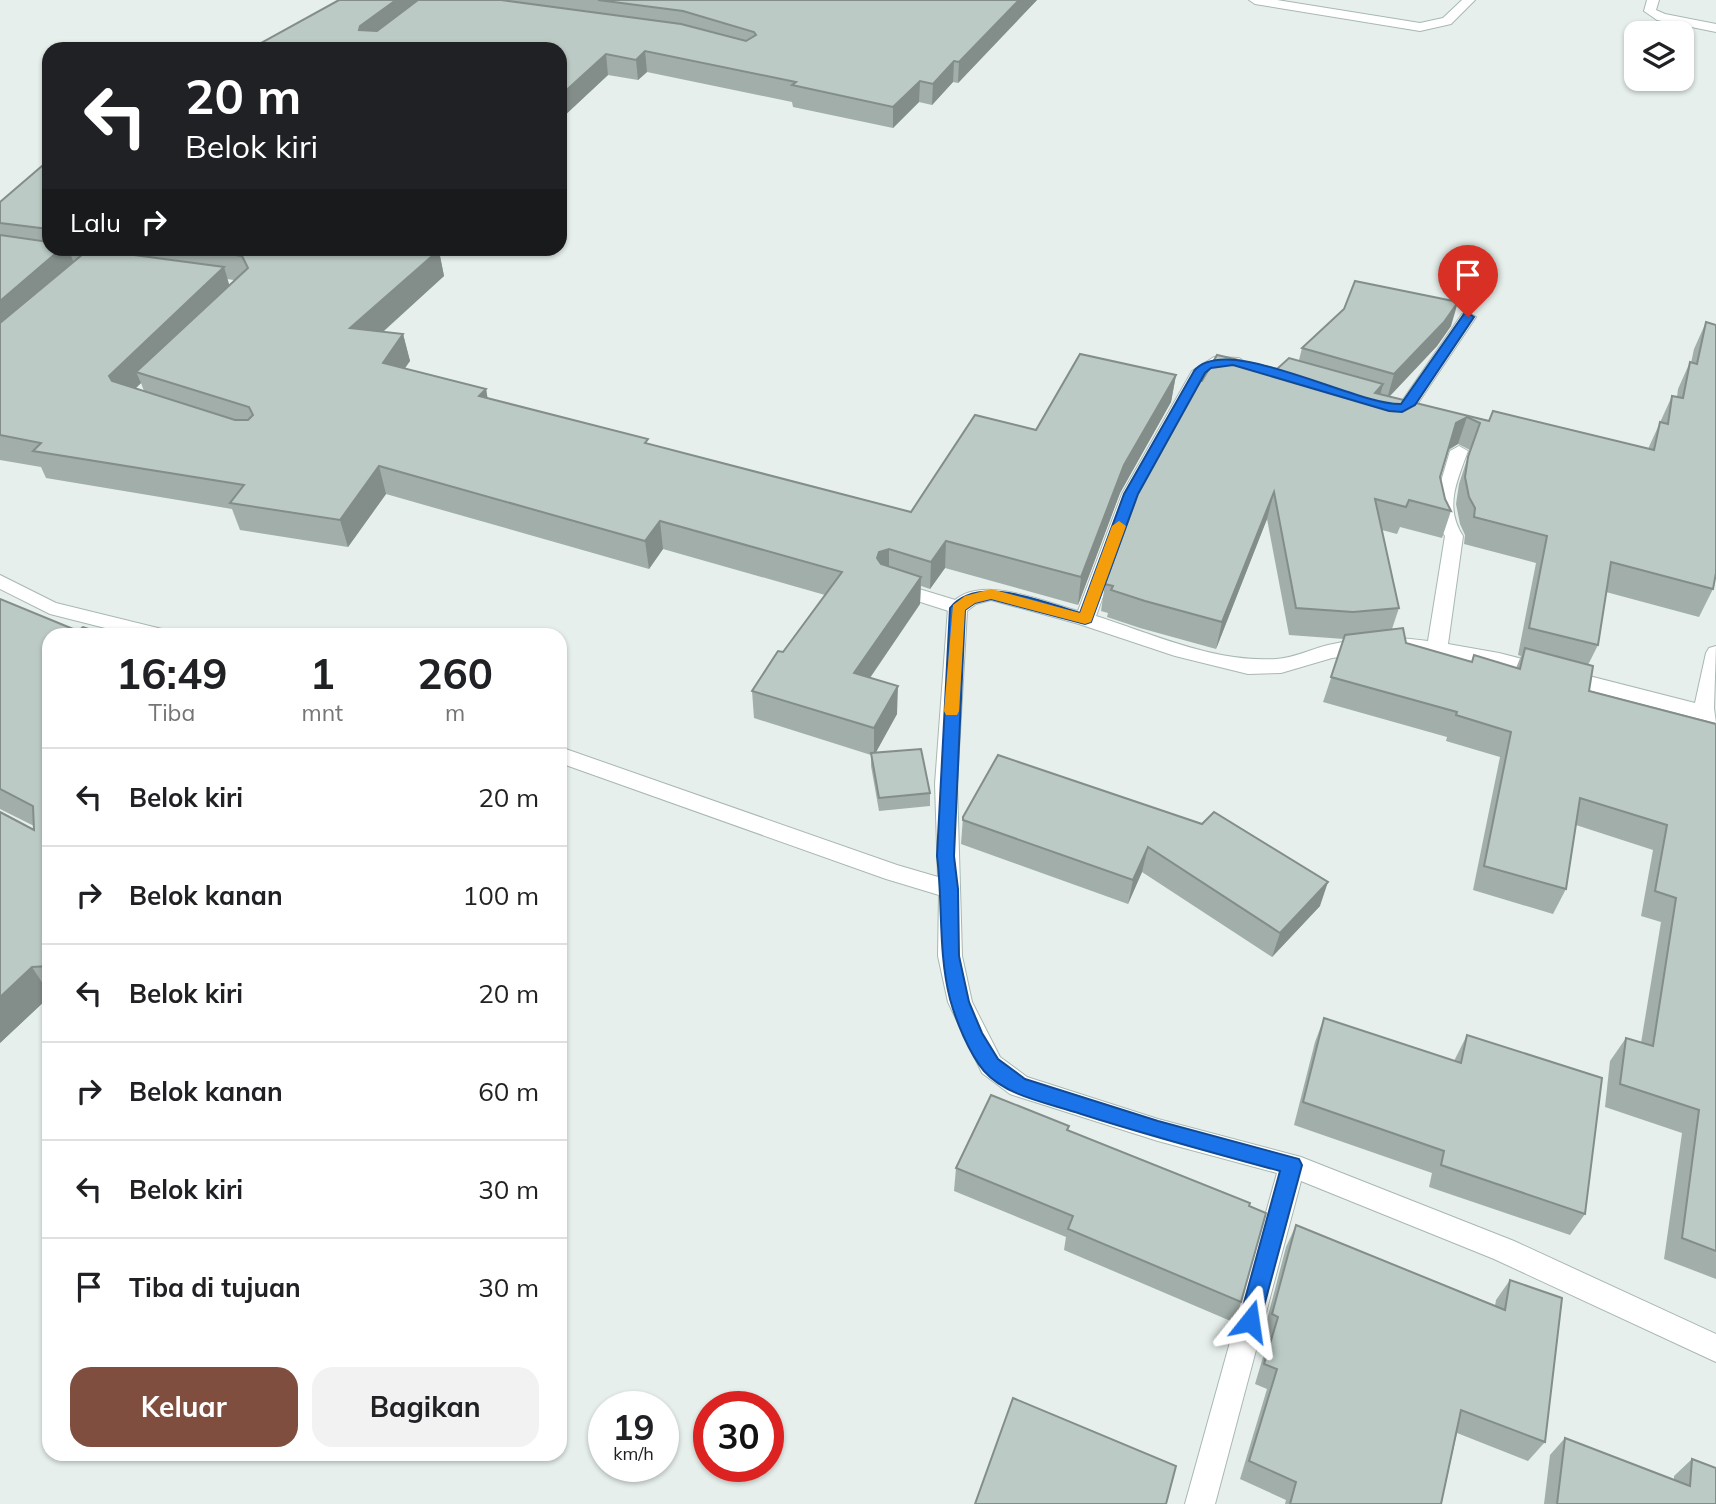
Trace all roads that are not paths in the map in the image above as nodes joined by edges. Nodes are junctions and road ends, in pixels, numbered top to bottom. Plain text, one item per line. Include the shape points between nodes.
1 (1255, 0) edge
2 (1469, 0) edge
3 (1653, 0) edge
4 (1716, 28) edge
5 (1468, 317) dead end
6 (1260, 369) edge
7 (1367, 400) edge
8 (1459, 451) edge
9 (0, 582) edge
10 (888, 585) edge
11 (958, 608) junction
12 (1085, 619) junction
13 (131, 628) edge
14 (1437, 649) junction
15 (1716, 653) edge
16 (1709, 714) edge
17 (567, 757) edge
18 (950, 889) junction
19 (1292, 1165) junction
20 (1716, 1348) edge
21 (1200, 1504) edge

1 - 2 street via 1420,27 1447,21
3 - 4 street via 1650,11 1661,17
5 - 7 street via 1408,405 1393,408
6 - 12 street via 1223,361 1207,364 1200,371 1131,494
8 - 14 street via 1441,506 1444,525 1454,536
9 - 13 street via 50,608
10 - 11 street
11 - 12 street via 970,599 991,594
11 - 18 street via 947,789
12 - 14 street via 1248,667 1281,666 1331,651 1395,643
14 - 16 street via 1499,660
15 - 16 street
17 - 18 street
18 - 19 street via 950,956 960,1002 991,1065 1019,1086 1158,1130
19 - 20 street via 1504,1250
19 - 21 street

